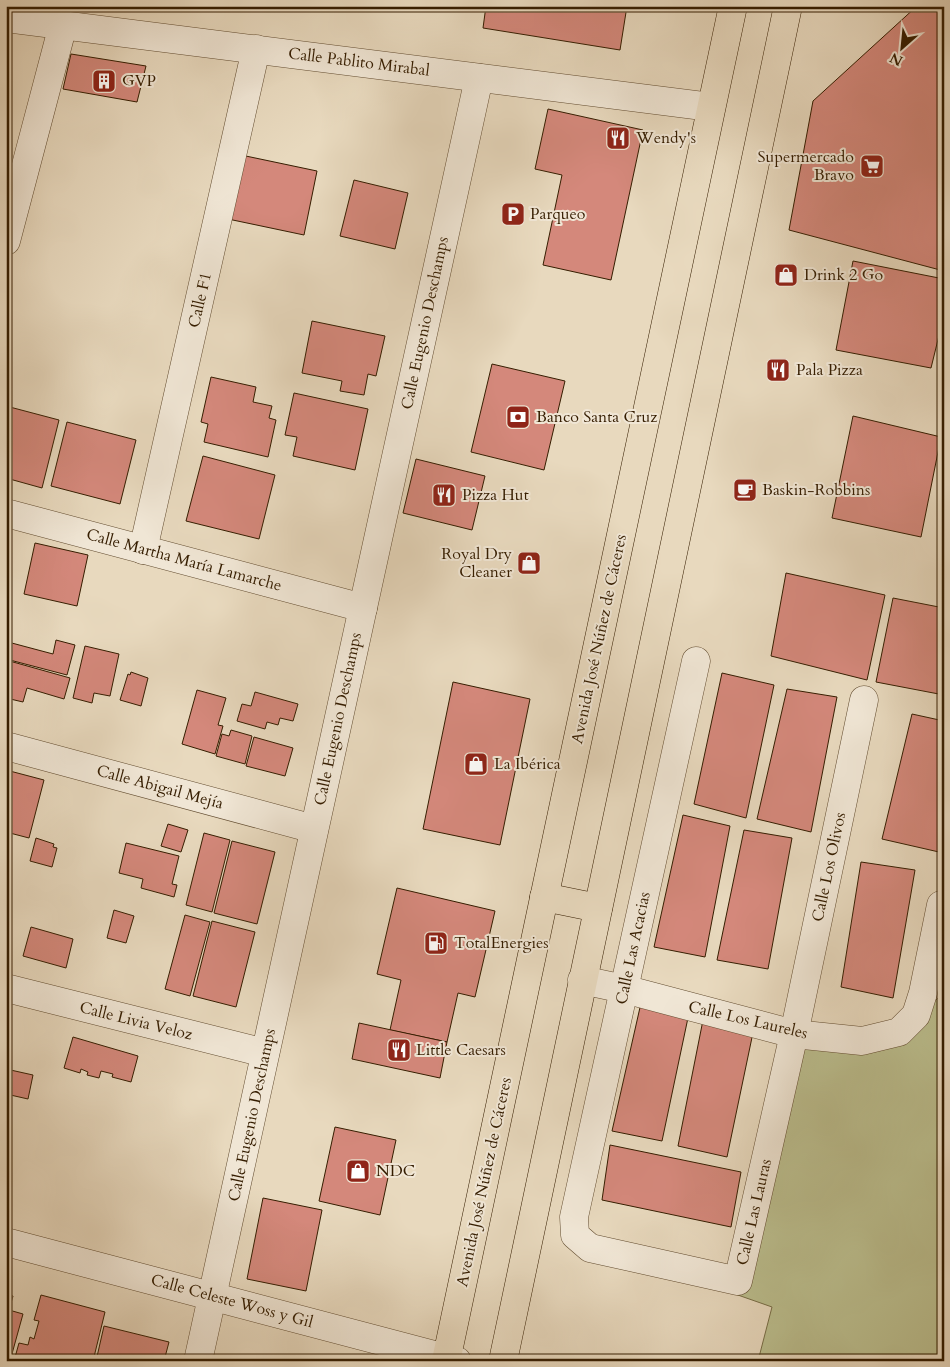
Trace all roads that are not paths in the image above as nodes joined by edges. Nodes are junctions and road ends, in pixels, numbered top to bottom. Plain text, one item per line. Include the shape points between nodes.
1 (733, 6) edge
2 (788, 6) edge
3 (6, 18) edge
4 (63, 25) junction
5 (256, 49) junction
6 (479, 78) junction
7 (711, 107) junction
8 (6, 241) edge
9 (6, 513) edge
10 (144, 550) junction
11 (362, 608) junction
12 (696, 661) dead end
13 (864, 700) dead end
14 (6, 746) edge
15 (314, 829) junction
16 (544, 897) junction
17 (942, 905) dead end
18 (598, 908) junction
19 (582, 980) junction
20 (6, 988) edge
21 (624, 989) junction
22 (794, 1034) junction
23 (265, 1053) junction
24 (575, 1235) joint
25 (6, 1242) edge
26 (212, 1296) junction
27 (450, 1360) edge
28 (198, 1361) edge
29 (503, 1361) edge

1 - 7 main road, Avenida José Núñez de Cáceres
2 - 18 main road
3 - 4 street, Calle Pablito Mirabal
4 - 5 street, Calle Pablito Mirabal
4 - 8 street
5 - 6 street, Calle Pablito Mirabal
5 - 10 street, Calle F1
6 - 7 street, Calle Pablito Mirabal
6 - 11 street, Calle Eugenio Deschamps
7 - 16 main road, Avenida José Núñez de Cáceres
9 - 10 street, Calle Martha María Lamarche
10 - 11 street, Calle Martha María Lamarche
11 - 15 street, Calle Eugenio Deschamps
12 - 21 street, Calle Las Acacias
13 - 22 street, Calle Los Olivos
14 - 15 street, Calle Abigail Mejía
15 - 23 street, Calle Eugenio Deschamps
16 - 18 main road
16 - 27 main road, Avenida José Núñez de Cáceres
17 - 22 street, Calle Los Laureles via 916,1015 899,1032 862,1041
18 - 19 main road
19 - 21 street, Calle Los Laureles
19 - 29 main road
20 - 23 street, Calle Livia Veloz
21 - 22 street, Calle Los Laureles
21 - 24 street, Calle Las Acacias via 574,1217
22 - 24 street, Calle Las Lauras via 738,1281 590,1248
23 - 26 street, Calle Eugenio Deschamps
25 - 26 street, Calle Celeste Woss y Gil
26 - 27 street, Calle Celeste Woss y Gil
26 - 28 street, Calle Eugenio Deschamps

